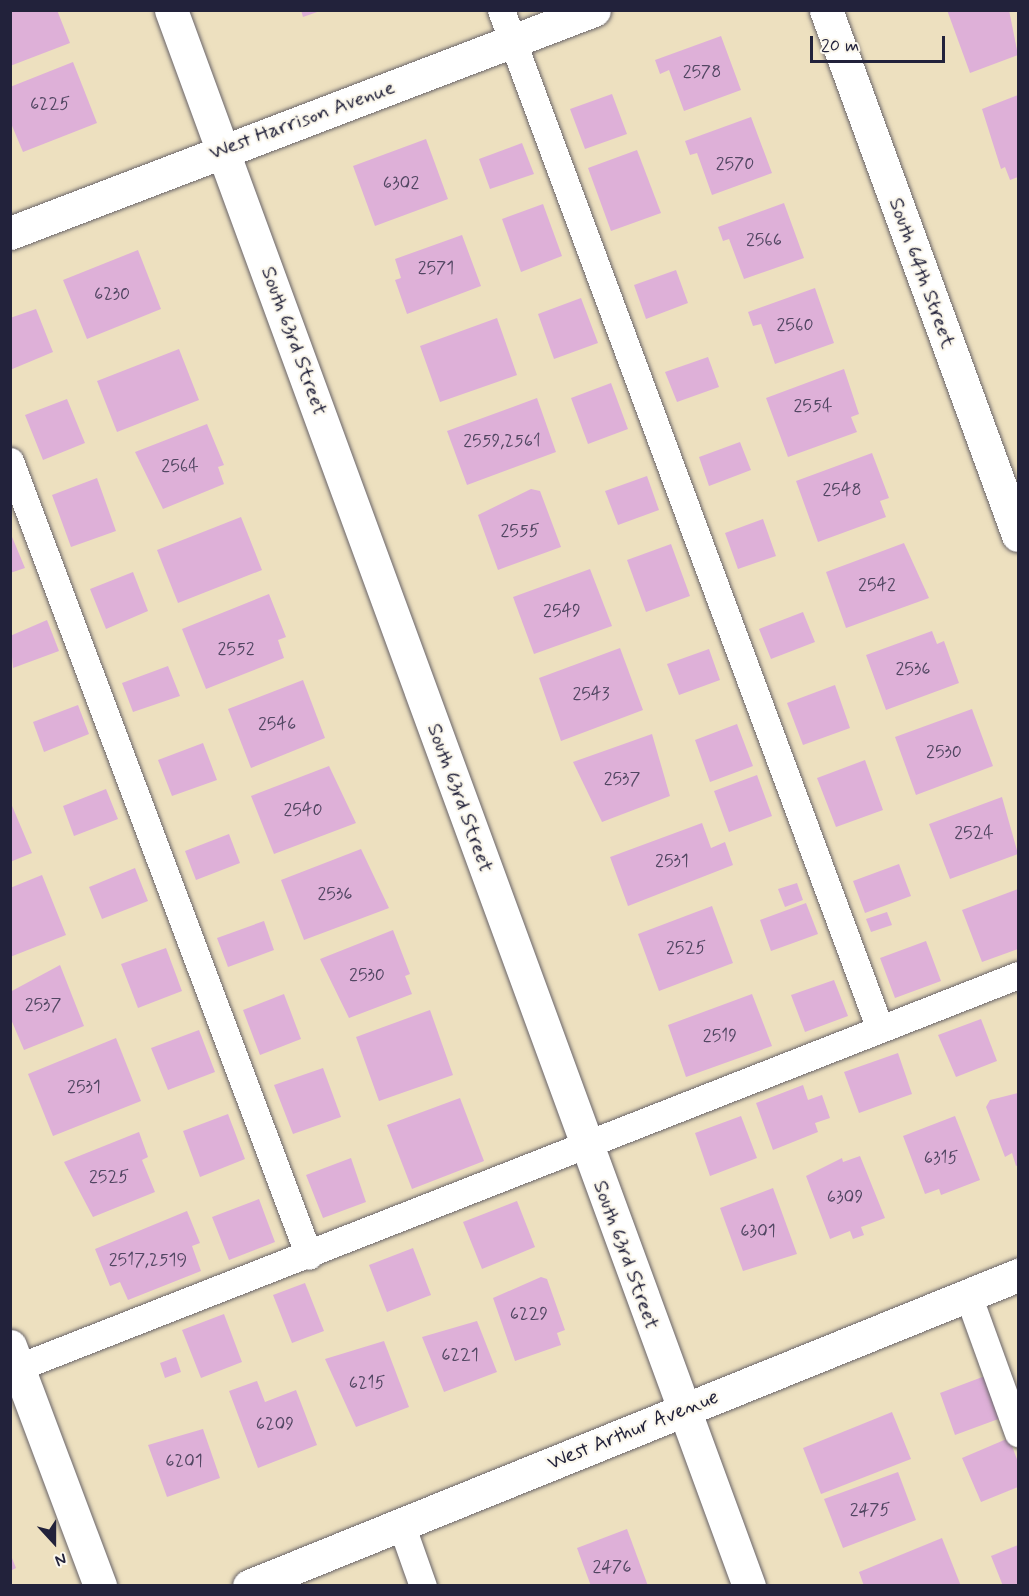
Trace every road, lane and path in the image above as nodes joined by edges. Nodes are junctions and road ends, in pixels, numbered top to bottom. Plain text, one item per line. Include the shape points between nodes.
1 (171, 10) edge
2 (501, 10) edge
3 (594, 10) edge
4 (826, 10) edge
5 (513, 44) junction
6 (224, 148) junction
7 (10, 233) edge
8 (10, 461) edge
9 (1018, 535) edge
10 (1018, 975) edge
11 (880, 1029) junction
12 (586, 1145) junction
13 (309, 1256) junction
14 (1018, 1275) edge
15 (968, 1295) junction
16 (15, 1356) edge
17 (683, 1409) junction
18 (1018, 1433) edge
19 (400, 1524) junction
20 (100, 1586) edge
21 (249, 1586) edge
22 (423, 1586) edge
23 (749, 1586) edge

1 - 6 street, South 63rd Street
2 - 5 lane
3 - 5 street, West Harrison Avenue
4 - 9 street, South 64th Street
5 - 6 street, West Harrison Avenue
5 - 11 lane
6 - 7 street, West Harrison Avenue
6 - 12 street, South 63rd Street
8 - 13 lane
10 - 11 lane
11 - 12 lane
12 - 13 lane
12 - 17 street, South 63rd Street
13 - 16 lane
14 - 15 street, West Arthur Avenue
15 - 17 street, West Arthur Avenue
15 - 18 lane
16 - 20 street
17 - 19 street, West Arthur Avenue
17 - 23 street, South 63rd Street
19 - 21 street, West Arthur Avenue
19 - 22 lane

